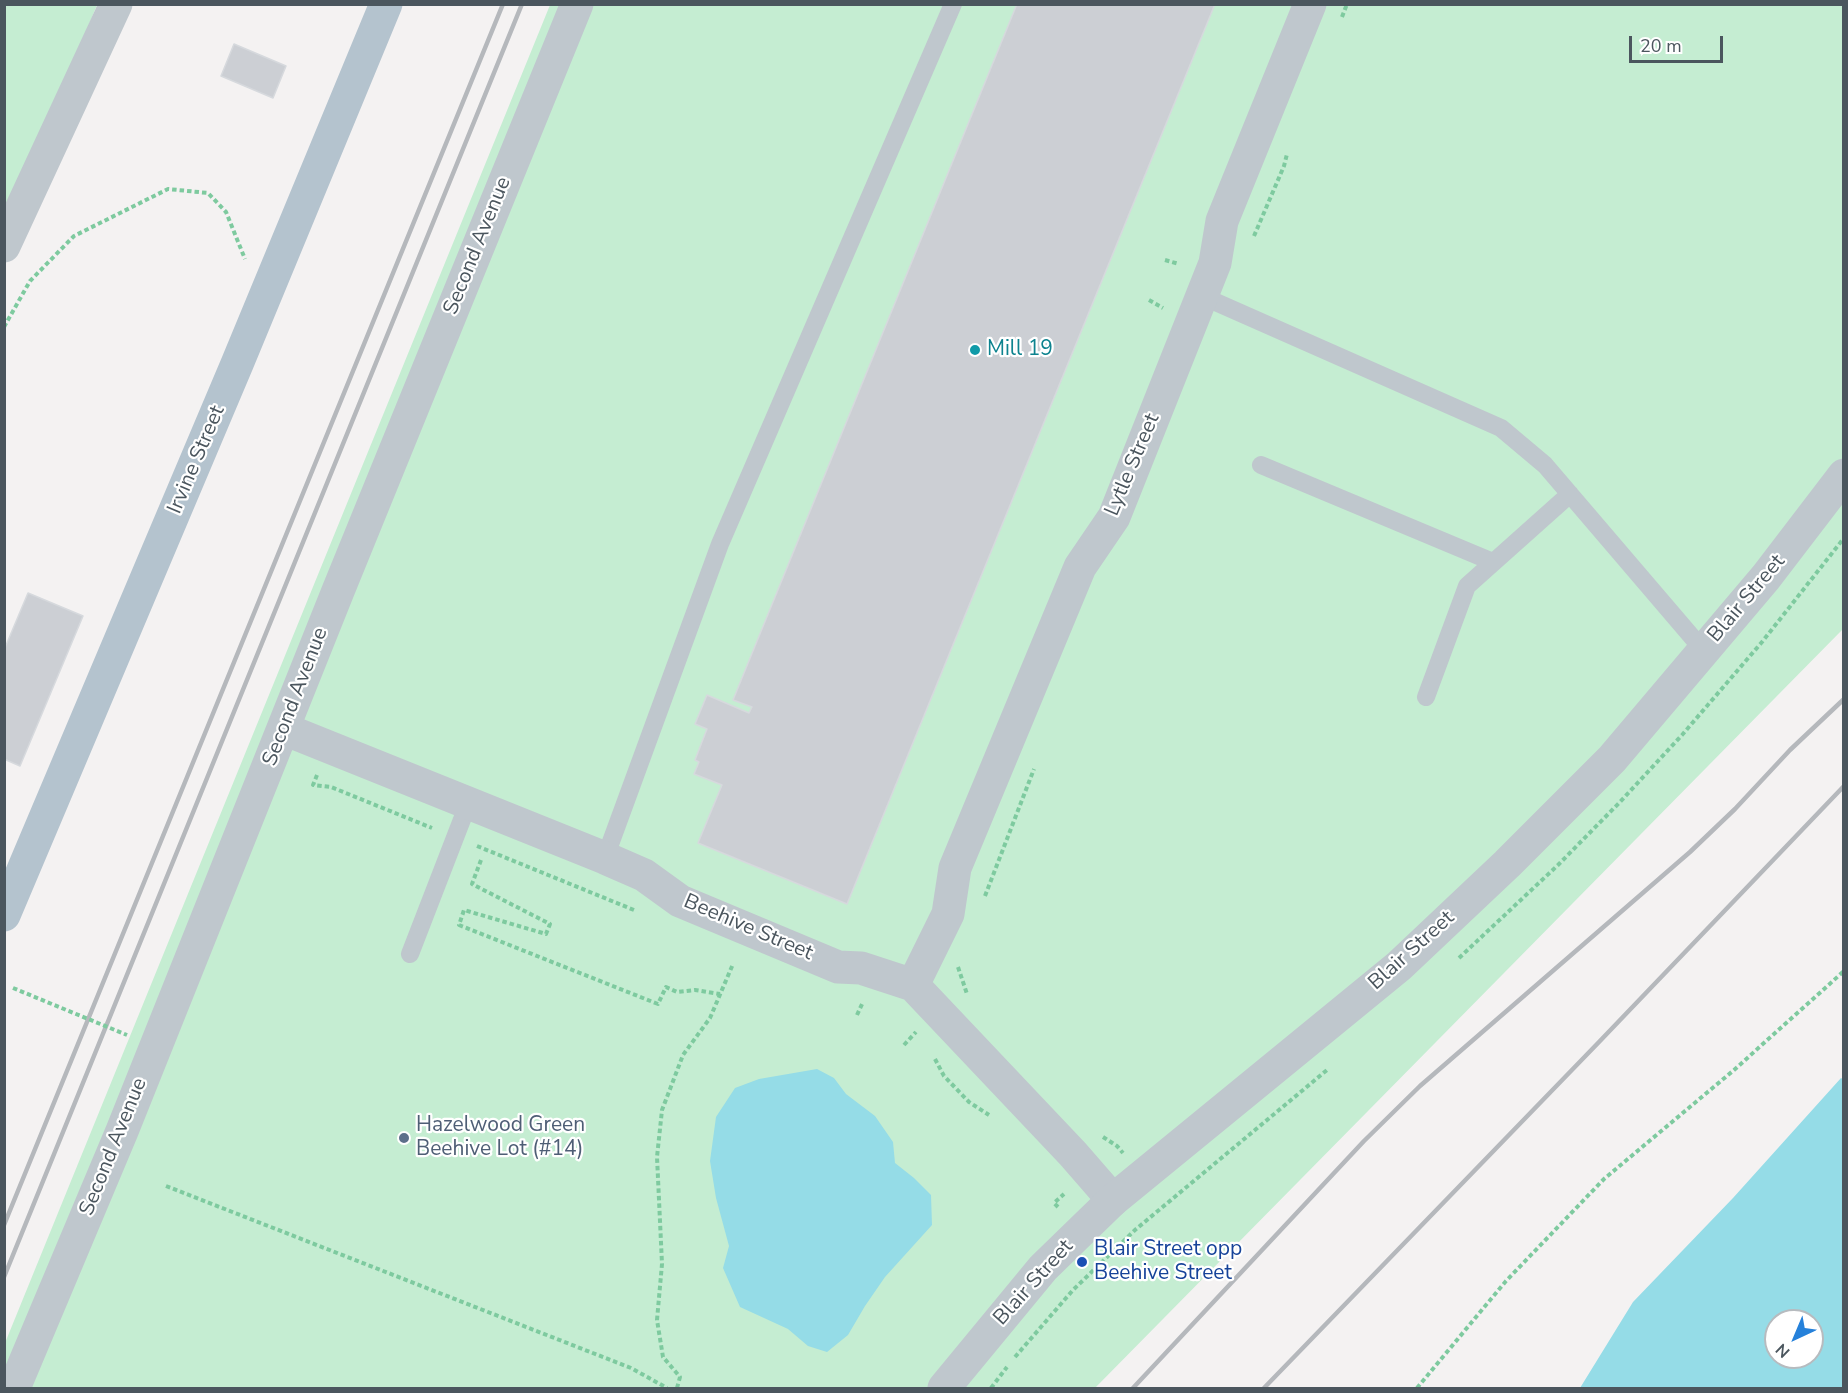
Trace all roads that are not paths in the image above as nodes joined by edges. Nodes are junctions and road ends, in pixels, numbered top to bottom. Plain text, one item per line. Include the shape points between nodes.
1 (116, 4) edge
2 (386, 4) edge
3 (577, 4) edge
4 (953, 4) edge
5 (1310, 4) edge
6 (4, 246) edge
7 (1202, 296) junction
8 (1261, 465) dead end
9 (1844, 475) edge
10 (1570, 494) junction
11 (1493, 562) junction
12 (1704, 651) junction
13 (1426, 697) dead end
14 (284, 729) junction
15 (468, 804) junction
16 (605, 858) junction
17 (4, 915) edge
18 (410, 954) dead end
19 (914, 985) junction
20 (1113, 1200) junction
21 (14, 1389) edge
22 (944, 1389) edge

1 - 6 street
2 - 17 main road, Irvine Street
3 - 14 street, Second Avenue
4 - 16 lane via 720,544
5 - 7 street, Lytle Street via 1222,221 1215,263
7 - 10 lane via 1501,428 1545,465
7 - 19 street, Lytle Street via 1114,517 1080,567 955,868 948,914
8 - 11 lane
9 - 12 street, Blair Street
10 - 11 lane
10 - 12 lane
11 - 13 lane via 1467,586
12 - 20 street, Blair Street via 1612,759 1399,966
14 - 15 street, Beehive Street
14 - 21 street, Second Avenue
15 - 16 street, Beehive Street
15 - 18 lane
16 - 19 street, Beehive Street via 644,875 680,901 838,967 861,968
19 - 20 street, Beehive Street
20 - 22 street, Blair Street via 1043,1268

